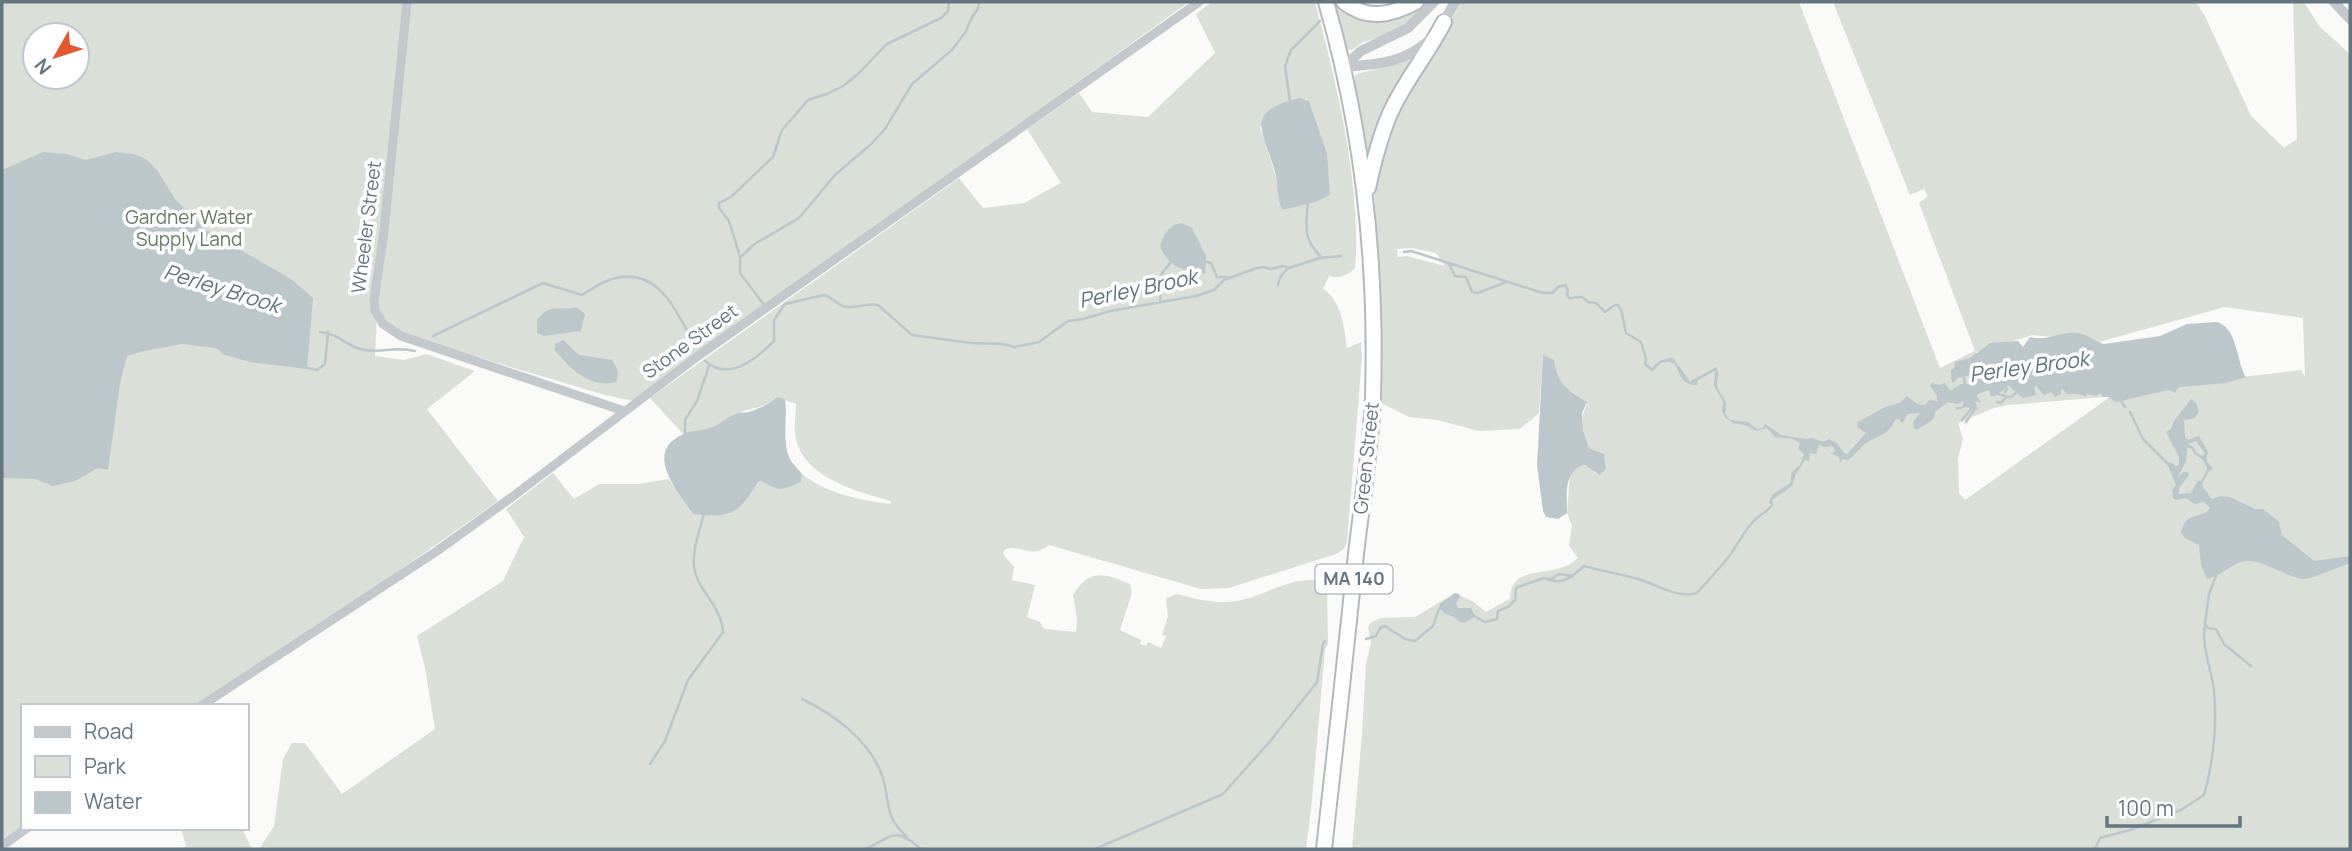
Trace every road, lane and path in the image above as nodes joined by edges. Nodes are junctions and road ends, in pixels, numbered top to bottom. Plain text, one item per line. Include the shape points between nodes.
1 (407, 2) edge
2 (1199, 2) edge
3 (1326, 2) edge
4 (1344, 2) edge
5 (1416, 2) edge
6 (1433, 2) edge
7 (1455, 2) edge
8 (2334, 2) edge
9 (2350, 19) edge
10 (1444, 22) junction
11 (1343, 67) junction
12 (1366, 203) junction
13 (624, 411) junction
14 (204, 704) edge
15 (24, 830) edge
16 (2, 846) edge
17 (1324, 849) edge

1 - 13 street, Wheeler Street via 374,301 379,318 401,336
2 - 13 street, Stone Street
3 - 11 highway, MA 140
4 - 5 highway via 1376,16
6 - 11 street via 1408,28 1361,51
7 - 10 street
8 - 9 street
10 - 11 street via 1430,40 1397,60
10 - 12 highway via 1389,116
11 - 12 highway, Green Street / MA 140
12 - 17 highway, Green Street / MA 140 via 1373,316 1370,438
13 - 14 street, Stone Street via 437,551
15 - 16 street

